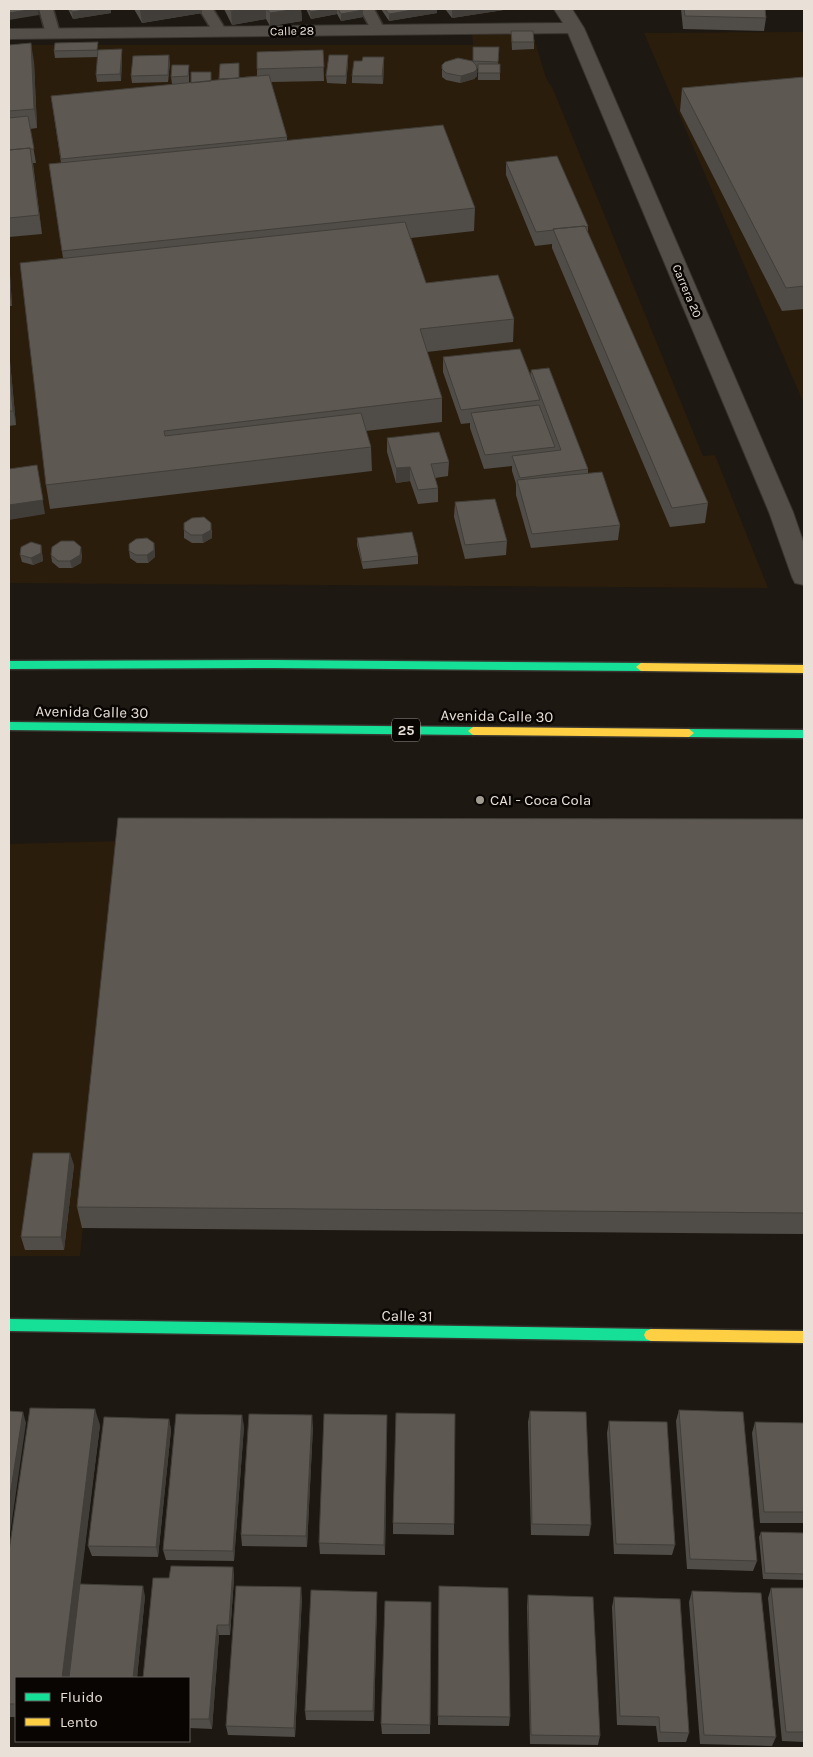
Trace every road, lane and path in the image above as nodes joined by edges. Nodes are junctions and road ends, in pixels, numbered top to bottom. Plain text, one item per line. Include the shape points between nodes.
1 (46, 9) edge
2 (206, 9) edge
3 (366, 9) edge
4 (563, 9) edge
5 (575, 28) junction
6 (378, 30) junction
7 (220, 32) junction
8 (9, 34) edge
9 (53, 34) junction
10 (804, 576) edge
11 (9, 665) edge
12 (804, 669) edge
13 (9, 726) edge
14 (804, 734) edge
15 (9, 1324) edge
16 (804, 1338) edge

1 - 9 lane
2 - 7 lane
3 - 6 lane
4 - 5 street, Carrera 20
5 - 6 street, Calle 28
5 - 10 street, Carrera 20 via 781,512
6 - 7 street, Calle 28
7 - 9 street, Calle 28
8 - 9 street, Calle 28
11 - 12 main road
13 - 14 main road, Avenida Calle 30 / 25
15 - 16 main road, Calle 31

